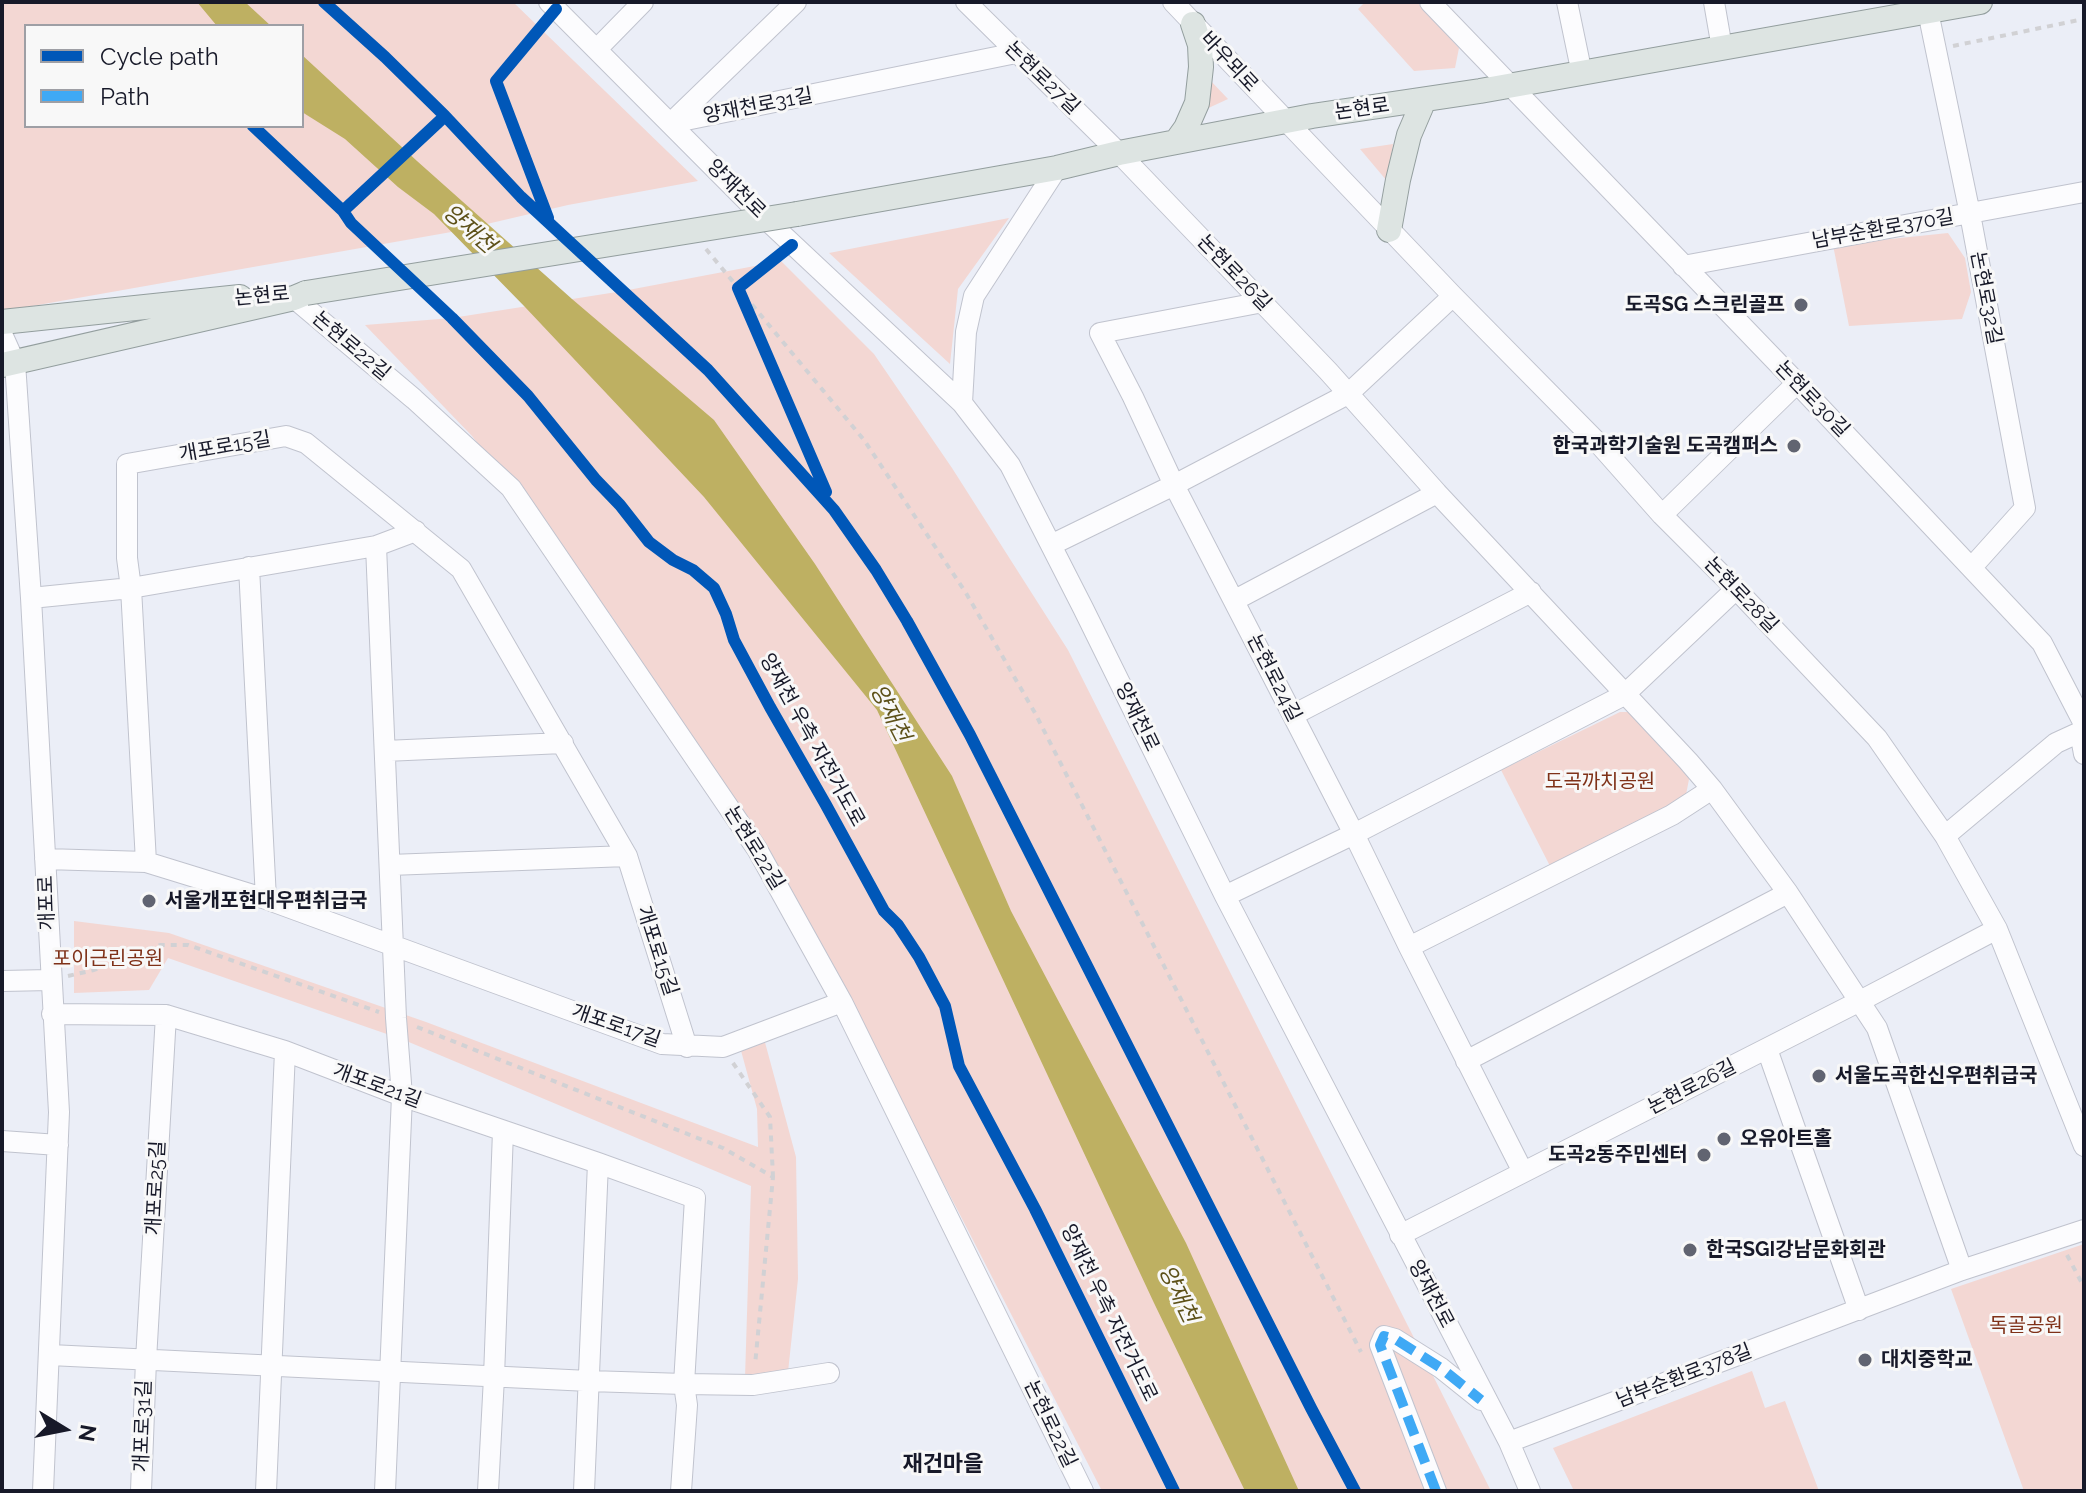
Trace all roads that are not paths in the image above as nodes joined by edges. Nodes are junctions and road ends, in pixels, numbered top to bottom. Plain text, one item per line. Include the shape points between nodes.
1 (549, 2) edge
2 (643, 2) edge
3 (796, 2) edge
4 (966, 2) edge
5 (1173, 2) edge
6 (1430, 2) edge
7 (1567, 2) edge
8 (1714, 2) edge
9 (1980, 2) edge
10 (1927, 6) edge
11 (1193, 24) junction
12 (1722, 48) junction
13 (597, 49) junction
14 (1016, 53) junction
15 (1582, 74) junction
16 (1511, 85) junction
17 (1424, 100) junction
18 (1285, 121) junction
19 (671, 123) junction
20 (1176, 142) junction
21 (1119, 153) junction
22 (1057, 168) junction
23 (2084, 192) edge
24 (1970, 214) junction
25 (1389, 230) junction
26 (1683, 266) junction
27 (300, 295) junction
28 (1453, 296) junction
29 (1263, 302) junction
30 (2, 322) edge
31 (2, 334) edge
32 (8, 364) edge
33 (1797, 383) junction
34 (1348, 394) junction
35 (962, 403) junction
36 (1174, 485) junction
37 (1437, 493) junction
38 (1662, 515) junction
39 (416, 531) junction
40 (1051, 545) junction
41 (376, 546) junction
42 (249, 567) junction
43 (1972, 567) junction
44 (131, 588) junction
45 (1736, 589) junction
46 (1531, 592) junction
47 (31, 598) junction
48 (1235, 600) junction
49 (1624, 695) junction
50 (1293, 715) junction
51 (2080, 732) junction
52 (563, 743) junction
53 (385, 751) junction
54 (2084, 754) edge
55 (1712, 789) junction
56 (1354, 834) junction
57 (1945, 836) junction
58 (627, 856) junction
59 (45, 859) junction
60 (146, 862) junction
61 (390, 865) junction
62 (1788, 893) junction
63 (1225, 896) junction
64 (266, 899) junction
65 (1997, 929) junction
66 (393, 946) junction
67 (1409, 947) junction
68 (50, 980) junction
69 (2, 981) edge
70 (1860, 1001) junction
71 (842, 1002) junction
72 (52, 1014) junction
73 (166, 1015) junction
74 (687, 1047) junction
75 (1767, 1049) junction
76 (285, 1051) junction
77 (1466, 1061) junction
78 (402, 1096) junction
79 (503, 1131) junction
80 (2, 1141) edge
81 (58, 1145) junction
82 (2084, 1146) edge
83 (598, 1163) junction
84 (1523, 1172) junction
85 (2084, 1230) edge
86 (1400, 1235) junction
87 (1962, 1270) junction
88 (1859, 1310) junction
89 (50, 1355) junction
90 (146, 1360) junction
91 (273, 1366) junction
92 (390, 1371) junction
93 (829, 1373) dead end
94 (494, 1377) junction
95 (589, 1381) junction
96 (684, 1384) junction
97 (1481, 1400) dead end
98 (1509, 1442) junction
99 (43, 1491) edge
100 (141, 1491) edge
101 (266, 1491) edge
102 (385, 1491) edge
103 (488, 1491) edge
104 (584, 1491) edge
105 (681, 1491) edge
106 (1083, 1491) edge
107 (1436, 1491) edge
108 (1530, 1491) edge

1 - 13 street, 양재천로
2 - 13 street
3 - 19 street, 양재천로31길
4 - 14 street, 논현로27길
5 - 11 street, 바우뫼로
6 - 16 street, 논현로30길
7 - 15 street
8 - 12 street
9 - 10 main road, 논현로
10 - 12 main road, 논현로
10 - 24 street, 논현로32길
11 - 18 street, 바우뫼로
11 - 20 main road via 1200,45 1197,103
12 - 15 main road, 논현로
13 - 19 street, 양재천로
14 - 19 street, 양재천로31길
14 - 21 street, 논현로27길
15 - 16 main road, 논현로
16 - 17 main road, 논현로
16 - 26 street, 논현로30길
17 - 18 main road, 논현로
17 - 25 main road via 1409,135
18 - 20 main road, 논현로
18 - 25 street, 논현로28길
19 - 35 street, 양재천로 via 792,245
20 - 21 main road, 논현로
21 - 22 main road, 논현로
21 - 29 street, 논현로26길
22 - 27 main road, 논현로, bridge
22 - 35 street via 974,296
23 - 24 street, 남부순환로370길
24 - 26 street, 남부순환로370길
24 - 43 street, 논현로32길 via 2025,508
25 - 28 street, 논현로28길
26 - 33 street, 논현로30길
27 - 30 main road, 논현로 via 288,292
27 - 32 main road, 논현로
27 - 71 street, 논현로22길 via 511,488 757,849
28 - 34 street
28 - 38 street, 논현로28길
29 - 34 street, 논현로26길
29 - 36 street, 논현로24길 via 1100,333
31 - 32 street
32 - 47 street, 개포로
33 - 38 street
33 - 43 street, 논현로30길
34 - 36 street
34 - 37 street, 논현로26길
35 - 40 street, 양재천로 via 1010,465
36 - 40 street
36 - 48 street, 논현로24길
37 - 46 street, 논현로26길
37 - 48 street
38 - 45 street, 논현로28길
39 - 41 street
39 - 44 street, 개포로15길 via 306,443 286,436 127,464
39 - 52 street, 개포로15길 via 461,569
40 - 63 street, 양재천로
41 - 42 street
41 - 53 street
42 - 44 street
42 - 64 street
43 - 51 street, 논현로30길 via 2042,643 2084,724
44 - 47 street
44 - 60 street
45 - 49 street
45 - 57 street, 논현로28길 via 1877,738
46 - 49 street, 논현로26길
46 - 50 street
47 - 59 street, 개포로
48 - 50 street, 논현로24길
49 - 55 street, 논현로26길
49 - 56 street
50 - 56 street, 논현로24길
51 - 54 street, 논현로30길
51 - 57 street via 2056,743
52 - 53 street
52 - 58 street, 개포로15길
53 - 61 street
55 - 62 street, 논현로26길
55 - 67 street via 1672,815
56 - 63 street
56 - 67 street, 논현로24길
57 - 65 street, 논현로28길
58 - 61 street
58 - 74 street, 개포로15길
59 - 60 street, 개포로17길
59 - 68 street, 개포로
60 - 64 street, 개포로17길
61 - 66 street
62 - 70 street, 논현로26길
62 - 77 street
63 - 86 street, 양재천로
64 - 66 street, 개포로17길
65 - 70 street
65 - 82 street, 논현로28길
66 - 74 street, 개포로17길 via 662,1044
66 - 78 street
67 - 77 street, 논현로24길
68 - 69 street
68 - 72 street, 개포로
70 - 75 street, 논현로26길
70 - 87 street, 논현로26길 via 1877,1028
71 - 74 street, 개포로17길 via 723,1047
71 - 106 street, 논현로22길
72 - 73 street, 개포로21길
72 - 81 street, 개포로
73 - 76 street, 개포로21길
73 - 90 street, 개포로25길
75 - 84 street, 논현로26길
75 - 88 street
76 - 78 street, 개포로21길
76 - 91 street
77 - 84 street, 논현로24길
78 - 79 street, 개포로21길
78 - 92 street
79 - 83 street, 개포로21길
79 - 94 street
80 - 81 street
81 - 89 street, 개포로
83 - 95 street
83 - 96 street, 개포로21길 via 695,1198
84 - 86 street, 논현로26길
85 - 87 street, 남부순환로378길
86 - 98 street, 양재천로
87 - 88 street, 남부순환로378길
88 - 98 street, 남부순환로378길
89 - 90 street
89 - 99 street, 개포로
90 - 91 street
90 - 100 street, 개포로31길
91 - 92 street
91 - 101 street
92 - 94 street
92 - 102 street
93 - 96 street via 753,1385
94 - 95 street
94 - 103 street
95 - 96 street
95 - 104 street
96 - 105 street
97 - 107 street via 1441,1368 1384,1336 1380,1345
98 - 108 street, 양재천로

